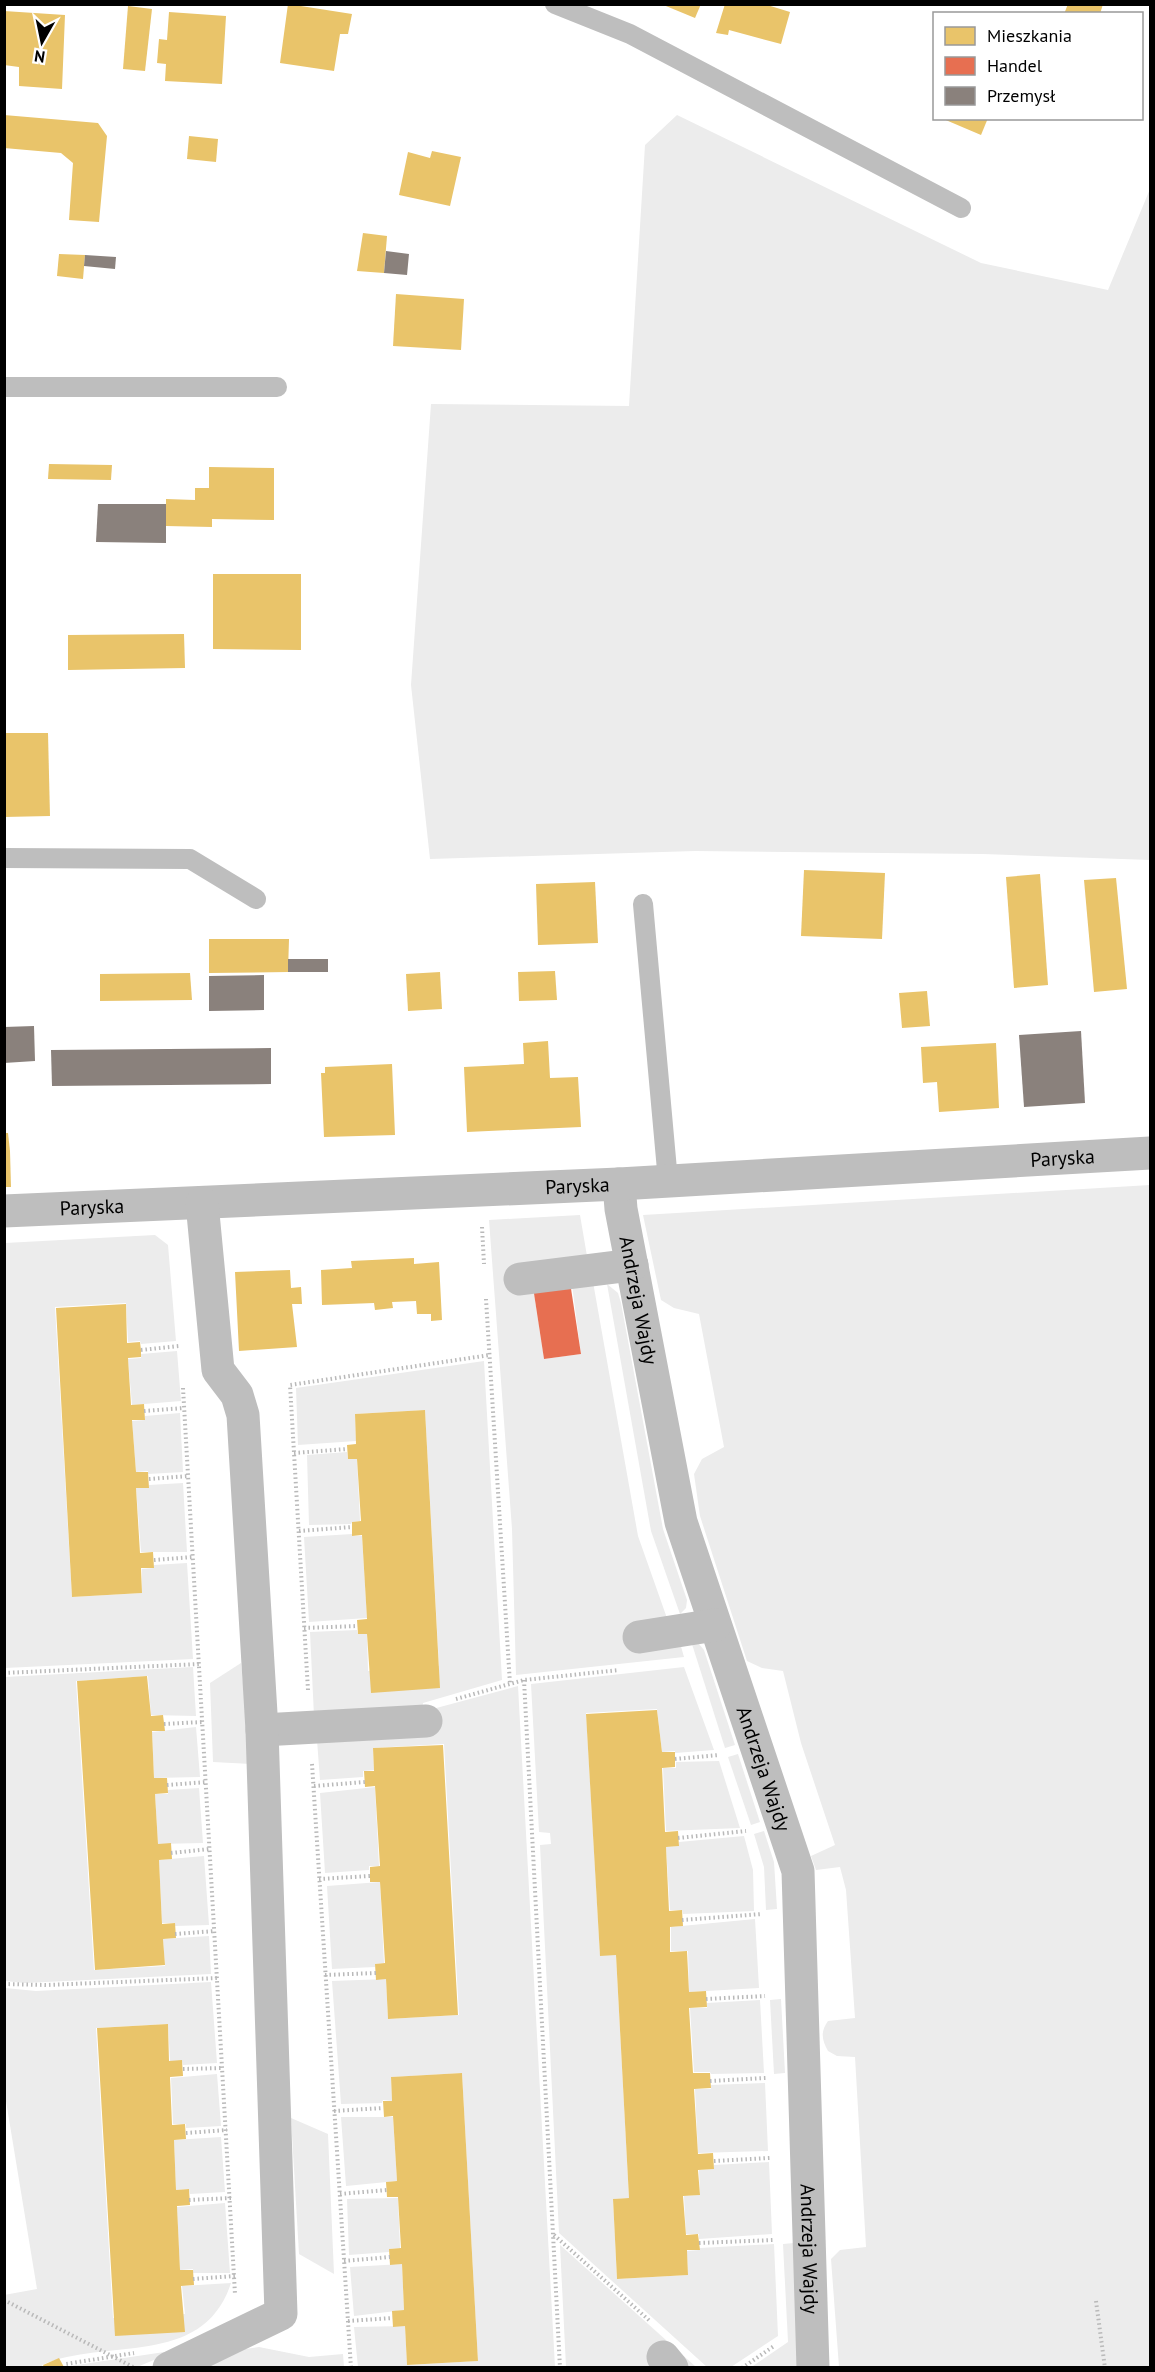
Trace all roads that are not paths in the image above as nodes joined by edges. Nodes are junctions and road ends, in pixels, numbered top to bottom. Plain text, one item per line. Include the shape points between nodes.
1 (558, 5) edge
2 (961, 208) dead end
3 (4, 387) edge
4 (278, 387) dead end
5 (4, 858) edge
6 (256, 899) dead end
7 (643, 904) dead end
8 (1150, 1153) edge
9 (668, 1181) junction
10 (619, 1184) junction
11 (202, 1203) junction
12 (4, 1211) edge
13 (632, 1265) junction
14 (520, 1279) dead end
15 (715, 1625) junction
16 (639, 1637) dead end
17 (426, 1721) road end
18 (262, 1730) junction
19 (169, 2367) edge
20 (813, 2367) edge

1 - 2 lane via 630,34
3 - 4 lane
5 - 6 lane via 190,859
7 - 9 lane
8 - 9 street, Paryska
9 - 10 street, Paryska
10 - 11 street, Paryska
10 - 13 street, Andrzeja Wajdy
11 - 12 street, Paryska
11 - 18 street via 218,1370 237,1395 243,1414
13 - 14 street
13 - 15 street, Andrzeja Wajdy via 681,1522
15 - 16 street
15 - 20 street, Andrzeja Wajdy via 798,1871
17 - 18 street
18 - 19 street via 281,2314

